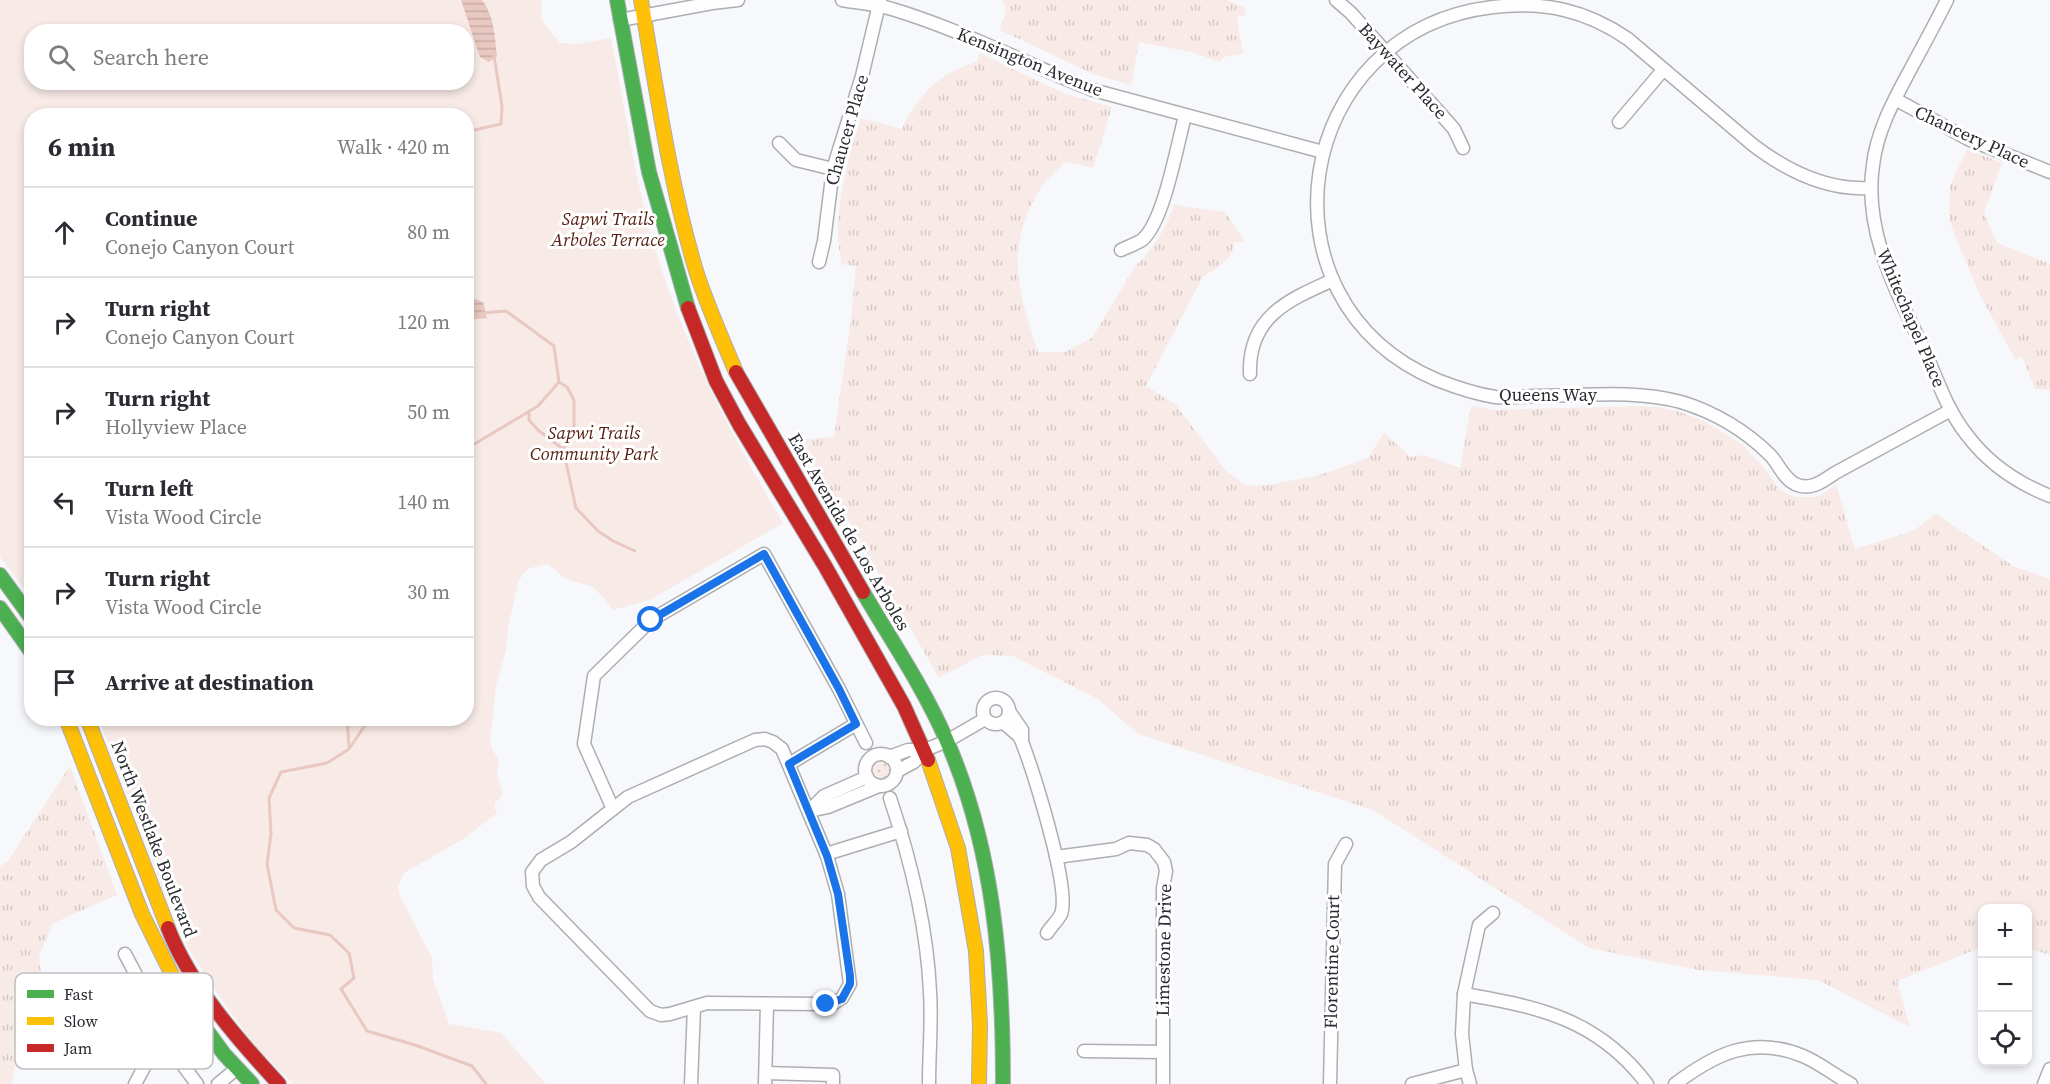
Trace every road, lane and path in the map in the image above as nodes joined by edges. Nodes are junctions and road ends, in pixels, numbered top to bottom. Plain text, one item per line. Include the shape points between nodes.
1 (617, 0) edge
2 (641, 0) edge
3 (738, 0) edge
4 (842, 0) edge
5 (1336, 0) edge
6 (1947, 0) edge
7 (1515, 2) edge
8 (880, 3) edge
9 (643, 15) junction
10 (620, 20) junction
11 (1385, 52) junction
12 (1663, 70) junction
13 (1895, 99) junction
14 (1185, 116) junction
15 (1619, 122) dead end
16 (778, 143) dead end
17 (1463, 148) dead end
18 (1323, 152) junction
19 (833, 169) junction
20 (2050, 172) edge
21 (1871, 188) junction
22 (1121, 250) dead end
23 (819, 262) dead end
24 (1333, 280) junction
25 (1250, 374) dead end
26 (1951, 410) junction
27 (2050, 496) edge
28 (0, 575) edge
29 (0, 608) edge
30 (24, 609) edge
31 (24, 641) edge
32 (1009, 711) junction
33 (985, 719) junction
34 (1004, 723) junction
35 (856, 724) junction
36 (69, 726) edge
37 (90, 726) edge
38 (947, 741) junction
39 (1022, 742) junction
40 (866, 743) dead end
41 (925, 750) junction
42 (889, 757) junction
43 (789, 764) junction
44 (897, 771) junction
45 (867, 777) junction
46 (879, 786) junction
47 (890, 798) dead end
48 (613, 809) junction
49 (809, 811) junction
50 (901, 831) junction
51 (1346, 844) dead end
52 (826, 854) junction
53 (1056, 857) junction
54 (1493, 913) dead end
55 (1047, 933) dead end
56 (125, 954) dead end
57 (135, 973) edge
58 (171, 973) edge
59 (192, 973) edge
60 (1464, 994) junction
61 (213, 1004) edge
62 (767, 1004) junction
63 (694, 1007) junction
64 (213, 1038) edge
65 (1083, 1051) dead end
66 (1163, 1052) junction
67 (143, 1069) edge
68 (186, 1069) edge
69 (236, 1069) junction
70 (2050, 1069) edge
71 (1466, 1070) junction
72 (766, 1079) edge
73 (135, 1084) edge
74 (197, 1084) edge
75 (219, 1084) edge
76 (252, 1084) edge
77 (279, 1084) edge
78 (691, 1084) edge
79 (833, 1084) edge
80 (929, 1084) edge
81 (980, 1084) edge
82 (1003, 1084) edge
83 (1163, 1084) edge
84 (1330, 1084) edge
85 (1412, 1084) edge
86 (1470, 1084) edge
87 (1647, 1084) edge
88 (1675, 1084) edge
89 (1851, 1084) edge
90 (2044, 1084) edge

1 - 10 main road
2 - 9 main road, East Avenida de Los Arboles
3 - 9 street
4 - 8 street, Kensington Avenue
5 - 11 street, Baywater Place
6 - 13 street, Whitechapel Place
7 - 11 street, Queens Way via 1444,18
7 - 12 street, Queens Way via 1570,11 1592,19 1628,39
8 - 14 street, Kensington Avenue via 960,32 1093,90
8 - 19 street, Chaucer Place
9 - 10 street
9 - 38 main road, East Avenida de Los Arboles via 671,171 697,274 718,331 738,375
10 - 41 main road via 650,172 678,277 716,381 825,566
11 - 17 street, Baywater Place via 1454,129
11 - 18 street, Queens Way via 1346,98
12 - 15 street
12 - 21 street, Queens Way via 1774,161 1822,182
13 - 20 street, Chancery Place via 1968,139
13 - 21 street, Whitechapel Place via 1876,144
14 - 18 street, Kensington Avenue
14 - 22 street via 1154,226 1142,240
16 - 19 street via 796,160
18 - 24 street, Queens Way via 1317,184 1317,218 1322,250
19 - 23 street, Chaucer Place
21 - 26 street, Whitechapel Place via 1882,257
24 - 25 street via 1293,298 1265,321 1253,339
24 - 26 street, Queens Way via 1351,313 1375,338 1405,362 1436,379 1496,397 1636,395 1683,403 1714,414 1742,431 1771,456 1788,480 1802,486 1821,483
26 - 27 street, Whitechapel Place via 1966,435 1986,456 2007,474
28 - 30 main road
29 - 31 main road
32 - 33 street via 1006,702 994,698 983,706
32 - 34 street
32 - 39 street via 1023,730
33 - 34 street via 991,724
33 - 38 street
34 - 39 street
35 - 40 street
35 - 43 street
35 - 48 street via 764,554 651,620 594,676 584,744
36 - 58 main road, North Westlake Boulevard via 136,904
37 - 59 main road, North Westlake Boulevard via 173,940
38 - 41 street
38 - 82 main road, East Avenida de Los Arboles via 992,896 999,952
39 - 53 street
41 - 42 street via 908,750
41 - 44 street
41 - 81 main road via 957,848 967,896 976,951
42 - 44 street
42 - 45 street via 879,755 870,759 865,768
43 - 48 street via 782,749 773,742 755,741 641,790
43 - 49 street
44 - 46 street via 894,780
45 - 46 street
45 - 49 street via 824,796
46 - 49 street
47 - 50 street
48 - 63 street via 541,860 532,872 533,886 539,897 650,1011 661,1015
49 - 52 street
50 - 52 street
50 - 80 street via 922,918 930,992
51 - 84 street, Florentine Court via 1335,864
52 - 62 street via 840,905 850,976 848,992 842,999 826,1004
53 - 55 street via 1063,899 1061,913
53 - 66 street, Limestone Drive via 1116,849 1129,843 1154,849 1160,855 1166,871
54 - 60 street via 1479,925
56 - 57 street
60 - 71 street via 1462,1034
60 - 87 street via 1521,1004 1563,1018 1605,1042
61 - 77 main road, North Westlake Boulevard
62 - 63 street via 707,1003
62 - 72 street
63 - 78 street
64 - 69 main road, North Westlake Boulevard
65 - 66 street
66 - 83 street, Limestone Drive
67 - 73 street
68 - 74 street
69 - 75 street
69 - 76 main road, North Westlake Boulevard
70 - 90 street
71 - 85 street
71 - 86 street
72 - 79 street via 833,1075
88 - 89 street via 1718,1056 1749,1048 1768,1048 1803,1056

